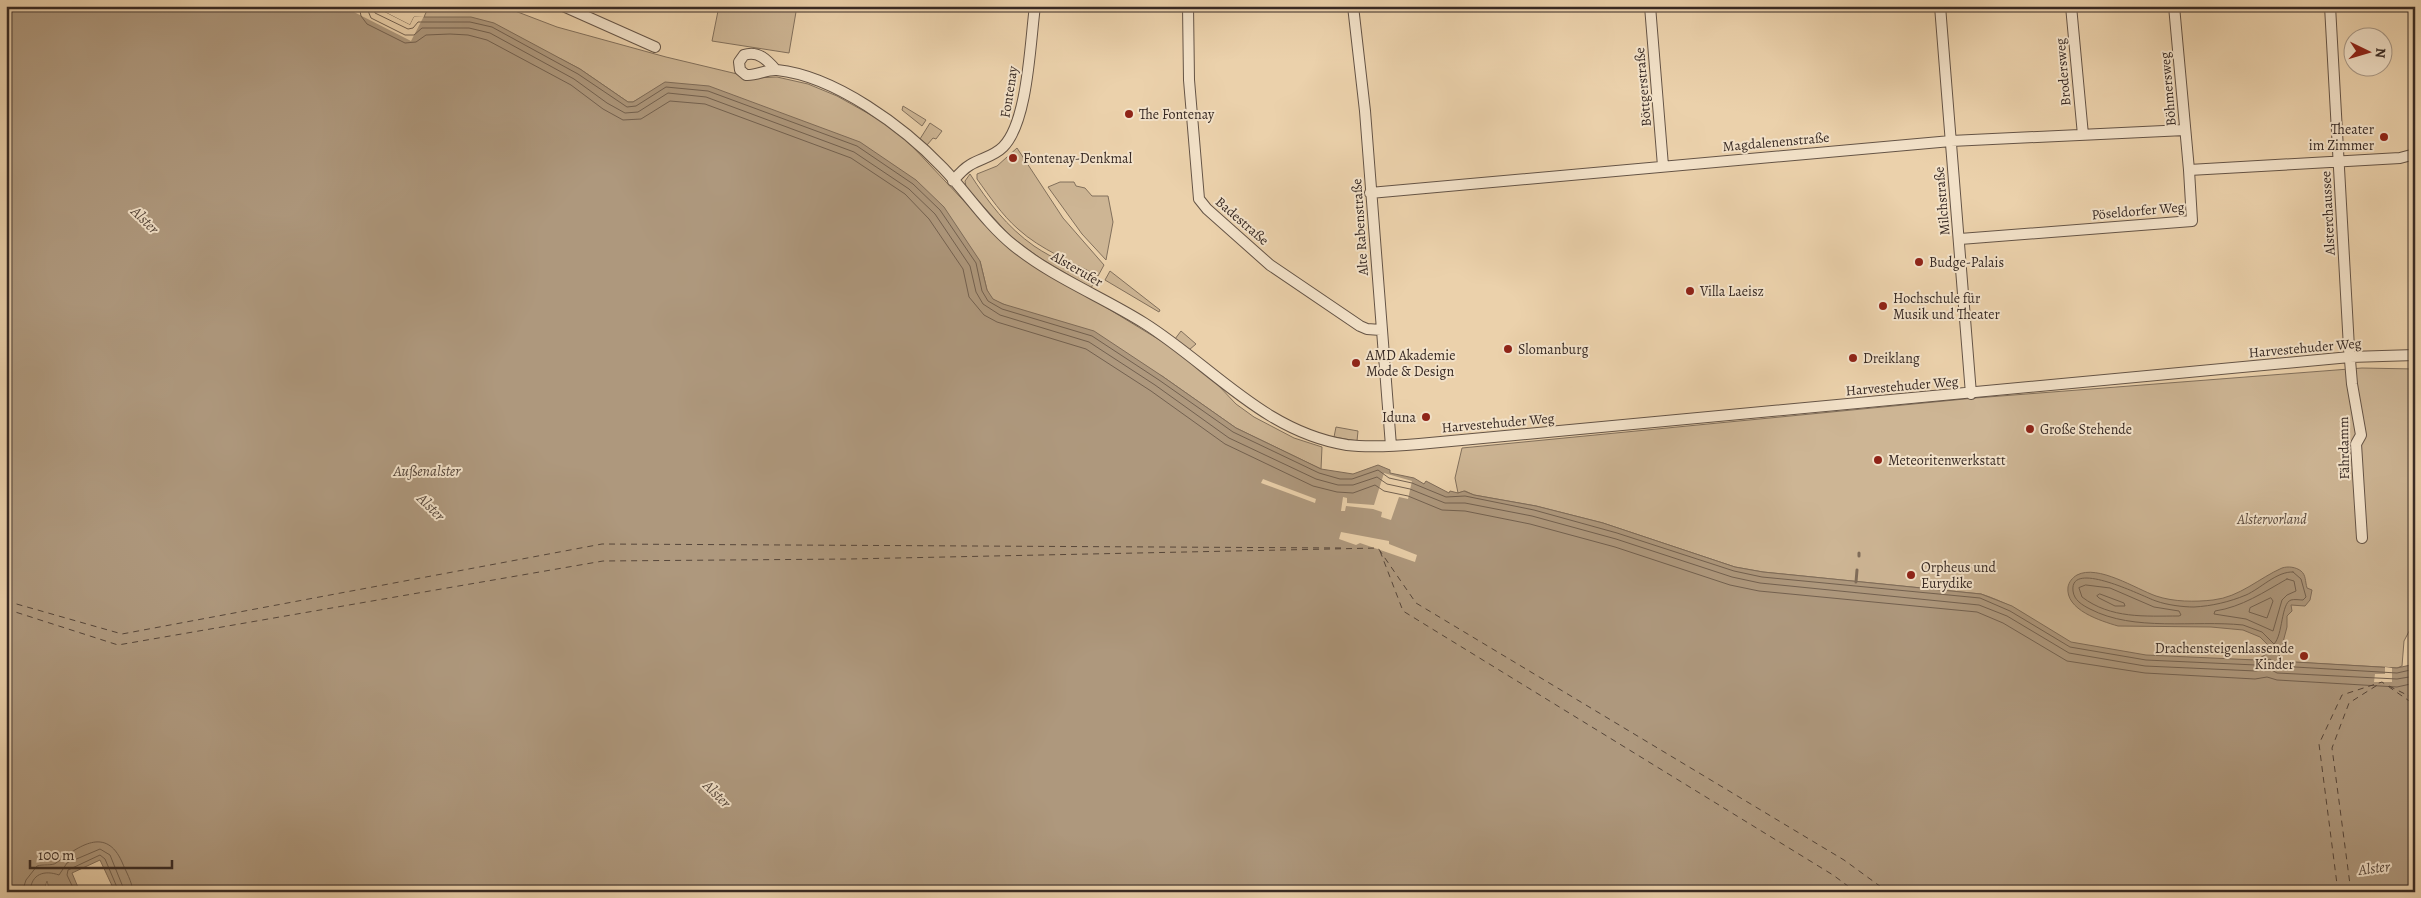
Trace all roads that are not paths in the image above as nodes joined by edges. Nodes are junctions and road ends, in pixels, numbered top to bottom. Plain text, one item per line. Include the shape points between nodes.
1 (563, 6) edge
2 (1035, 6) edge
3 (1188, 6) edge
4 (1353, 6) edge
5 (1650, 6) edge
6 (1940, 6) edge
7 (2071, 6) edge
8 (2174, 6) edge
9 (2330, 6) edge
10 (655, 47) dead end
11 (776, 70) dead end
12 (2185, 130) junction
13 (2083, 135) junction
14 (1951, 141) junction
15 (2415, 154) edge
16 (2338, 160) junction
17 (1663, 166) junction
18 (2189, 170) junction
19 (953, 181) junction
20 (1370, 193) junction
21 (1960, 239) junction
22 (1381, 330) junction
23 (2415, 355) edge
24 (2350, 357) junction
25 (1971, 394) junction
26 (1391, 446) junction
27 (2362, 538) dead end

1 - 10 street
2 - 19 street, Fontenay via 1022,109 1016,130 1002,148 968,166
3 - 22 street, Badestraße via 1193,141 1202,204 1270,265 1360,326
4 - 20 street, Alte Rabenstraße
5 - 17 street, Böttgerstraße
6 - 14 street, Milchstraße
7 - 13 street, Brodersweg
8 - 12 street, Böhmersweg
9 - 16 street, Alsterchaussee
11 - 19 street, Alsterufer via 822,83 871,109 913,140
12 - 13 street, Magdalenenstraße
12 - 18 street, Böhmersweg
13 - 14 street, Magdalenenstraße
14 - 17 street, Magdalenenstraße
14 - 21 street, Milchstraße
15 - 16 street via 2400,158
16 - 18 street
16 - 24 street, Alsterchaussee
17 - 20 street, Magdalenenstraße
18 - 21 street, Pöseldorfer Weg via 2192,221
19 - 26 street, Alsterufer via 998,232 1024,254 1145,324 1266,414 1322,439 1350,445
20 - 22 street, Alte Rabenstraße
21 - 25 street, Milchstraße via 1958,248
22 - 26 street, Alte Rabenstraße
23 - 24 street, Harvestehuder Weg
24 - 25 street, Harvestehuder Weg
24 - 27 street, Fährdamm via 2361,435 2356,444
25 - 26 street, Harvestehuder Weg

